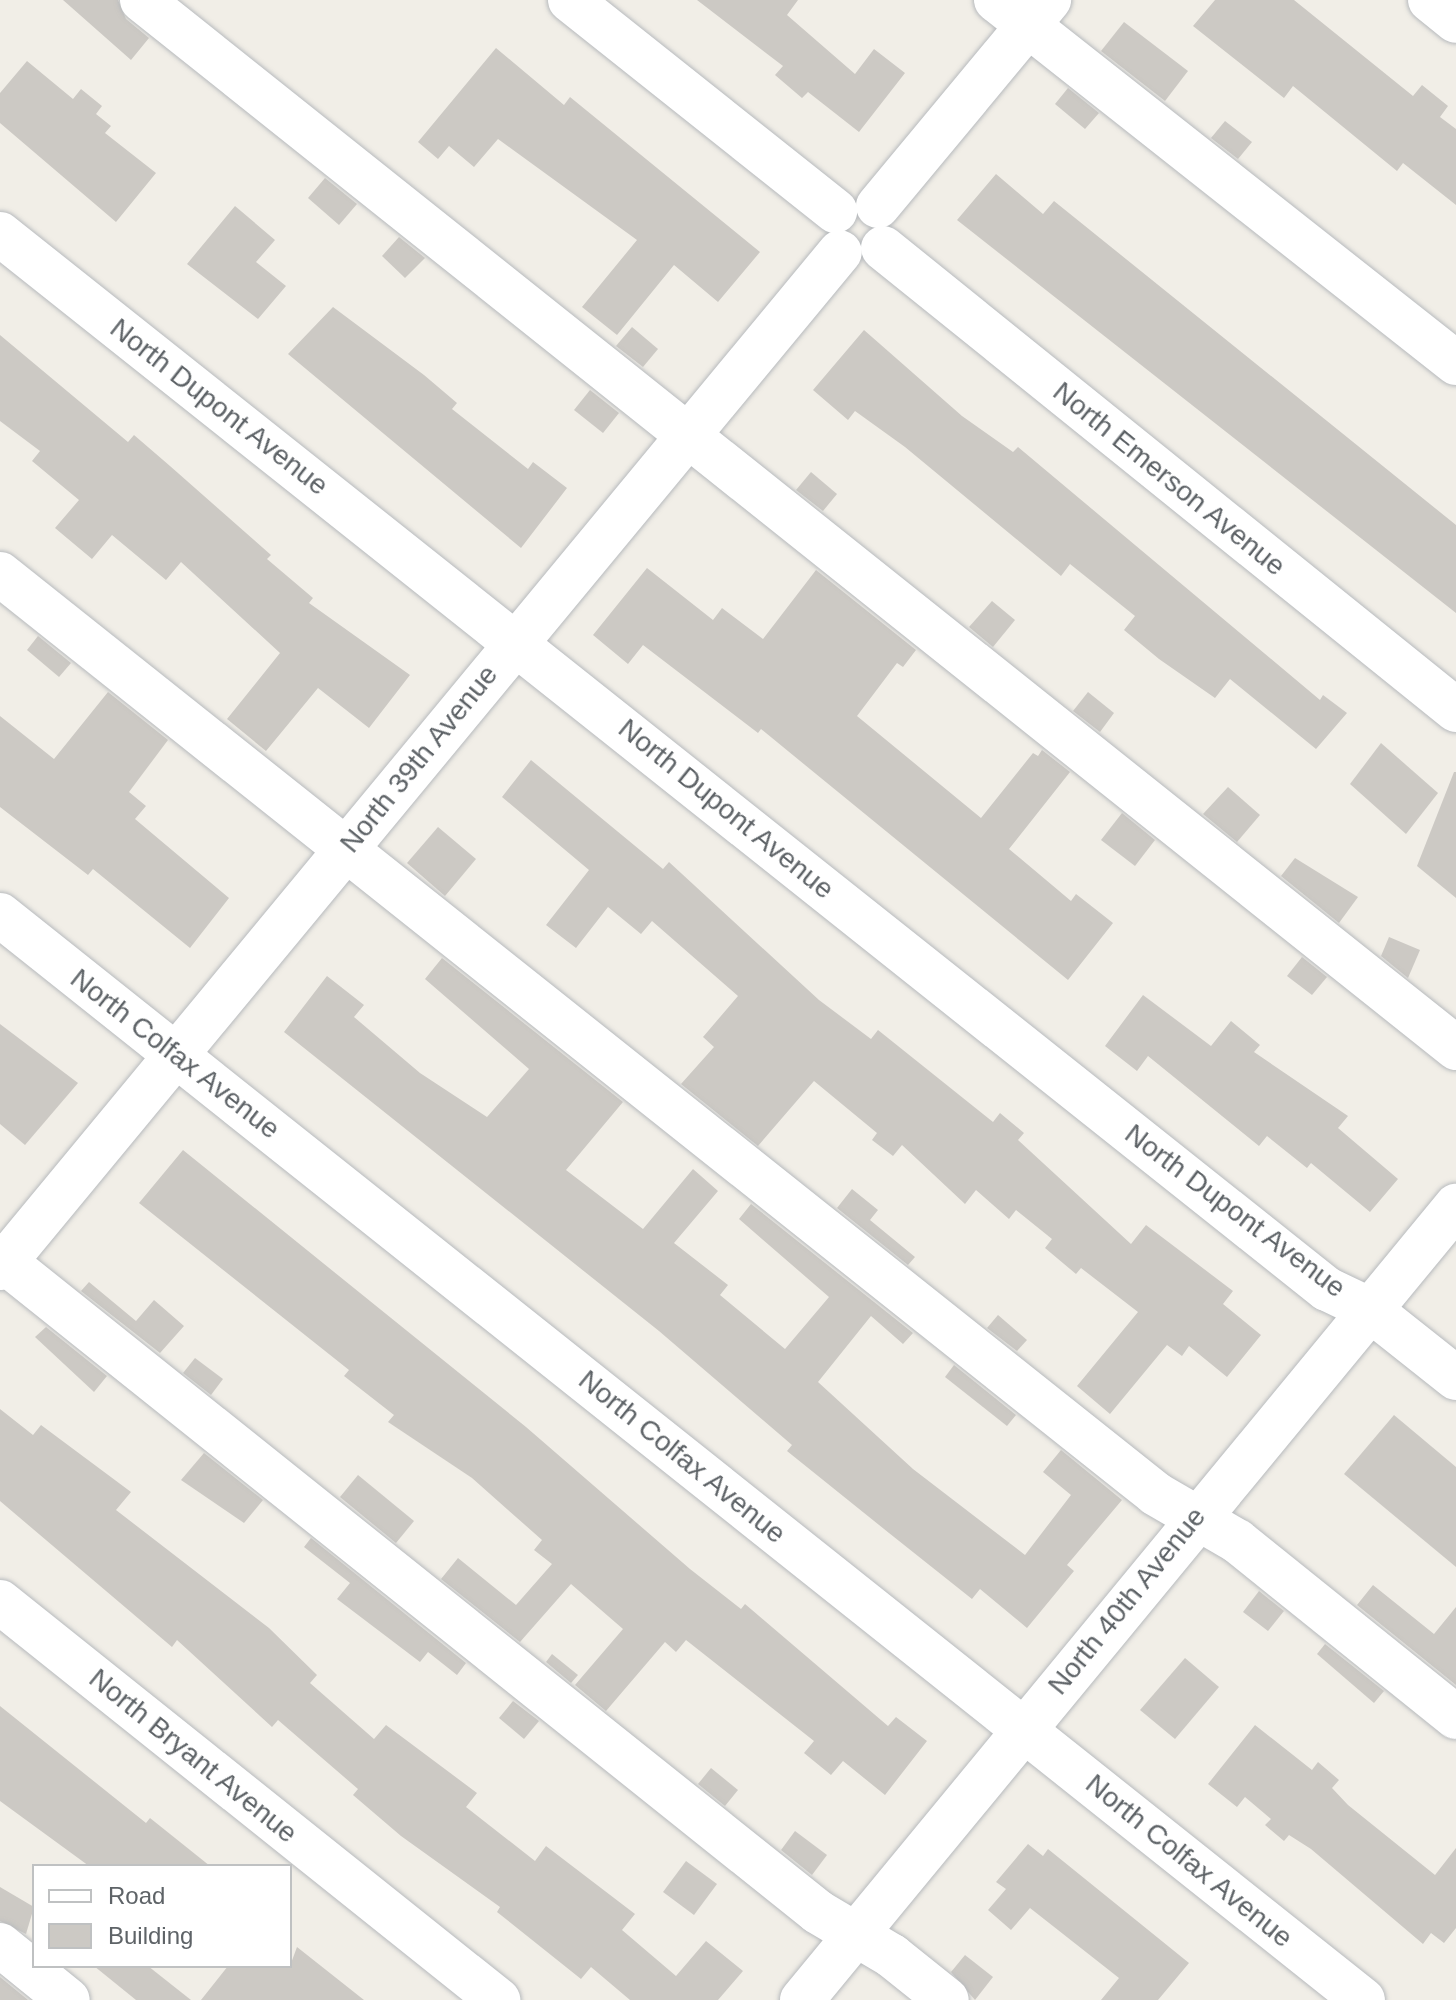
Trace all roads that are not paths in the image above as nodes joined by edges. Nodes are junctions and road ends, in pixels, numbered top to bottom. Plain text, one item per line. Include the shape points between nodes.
1 (142, 0) edge
2 (570, 0) edge
3 (1430, 0) edge
4 (1024, 8) edge
5 (1456, 21) edge
6 (859, 229) junction
7 (0, 234) edge
8 (1456, 363) edge
9 (687, 433) junction
10 (0, 574) edge
11 (516, 641) junction
12 (1456, 710) edge
13 (344, 849) junction
14 (0, 915) edge
15 (1456, 1048) edge
16 (175, 1053) junction
17 (1456, 1206) edge
18 (2, 1262) edge
19 (1369, 1309) junction
20 (1456, 1378) edge
21 (1195, 1516) junction
22 (0, 1602) edge
23 (1456, 1717) edge
24 (1024, 1729) junction
25 (857, 1935) junction
26 (0, 1945) edge
27 (68, 2000) edge
28 (498, 2000) edge
29 (802, 2000) edge
30 (947, 2000) edge
31 (1363, 2000) edge

1 - 9 street
2 - 6 street, North Emerson Avenue
3 - 5 street
4 - 6 street, North 39th Avenue
4 - 8 street
6 - 9 street, North 39th Avenue
6 - 12 street, North Emerson Avenue
7 - 11 street, North Dupont Avenue
9 - 11 street, North 39th Avenue
9 - 15 street
10 - 13 street
11 - 13 street, North 39th Avenue
11 - 19 street, North Dupont Avenue via 1327,1289
13 - 16 street, North 39th Avenue
13 - 21 street via 1156,1494
14 - 16 street, North Colfax Avenue
16 - 18 street, North 39th Avenue
16 - 24 street, North Colfax Avenue
17 - 19 street, North 40th Avenue
18 - 25 street via 818,1912
19 - 20 street, North Dupont Avenue
19 - 21 street, North 40th Avenue
21 - 23 street via 1237,1541
21 - 24 street, North 40th Avenue
22 - 28 street, North Bryant Avenue
24 - 25 street, North 40th Avenue
24 - 31 street, North Colfax Avenue
25 - 29 street, North 40th Avenue
25 - 30 street
26 - 27 street

